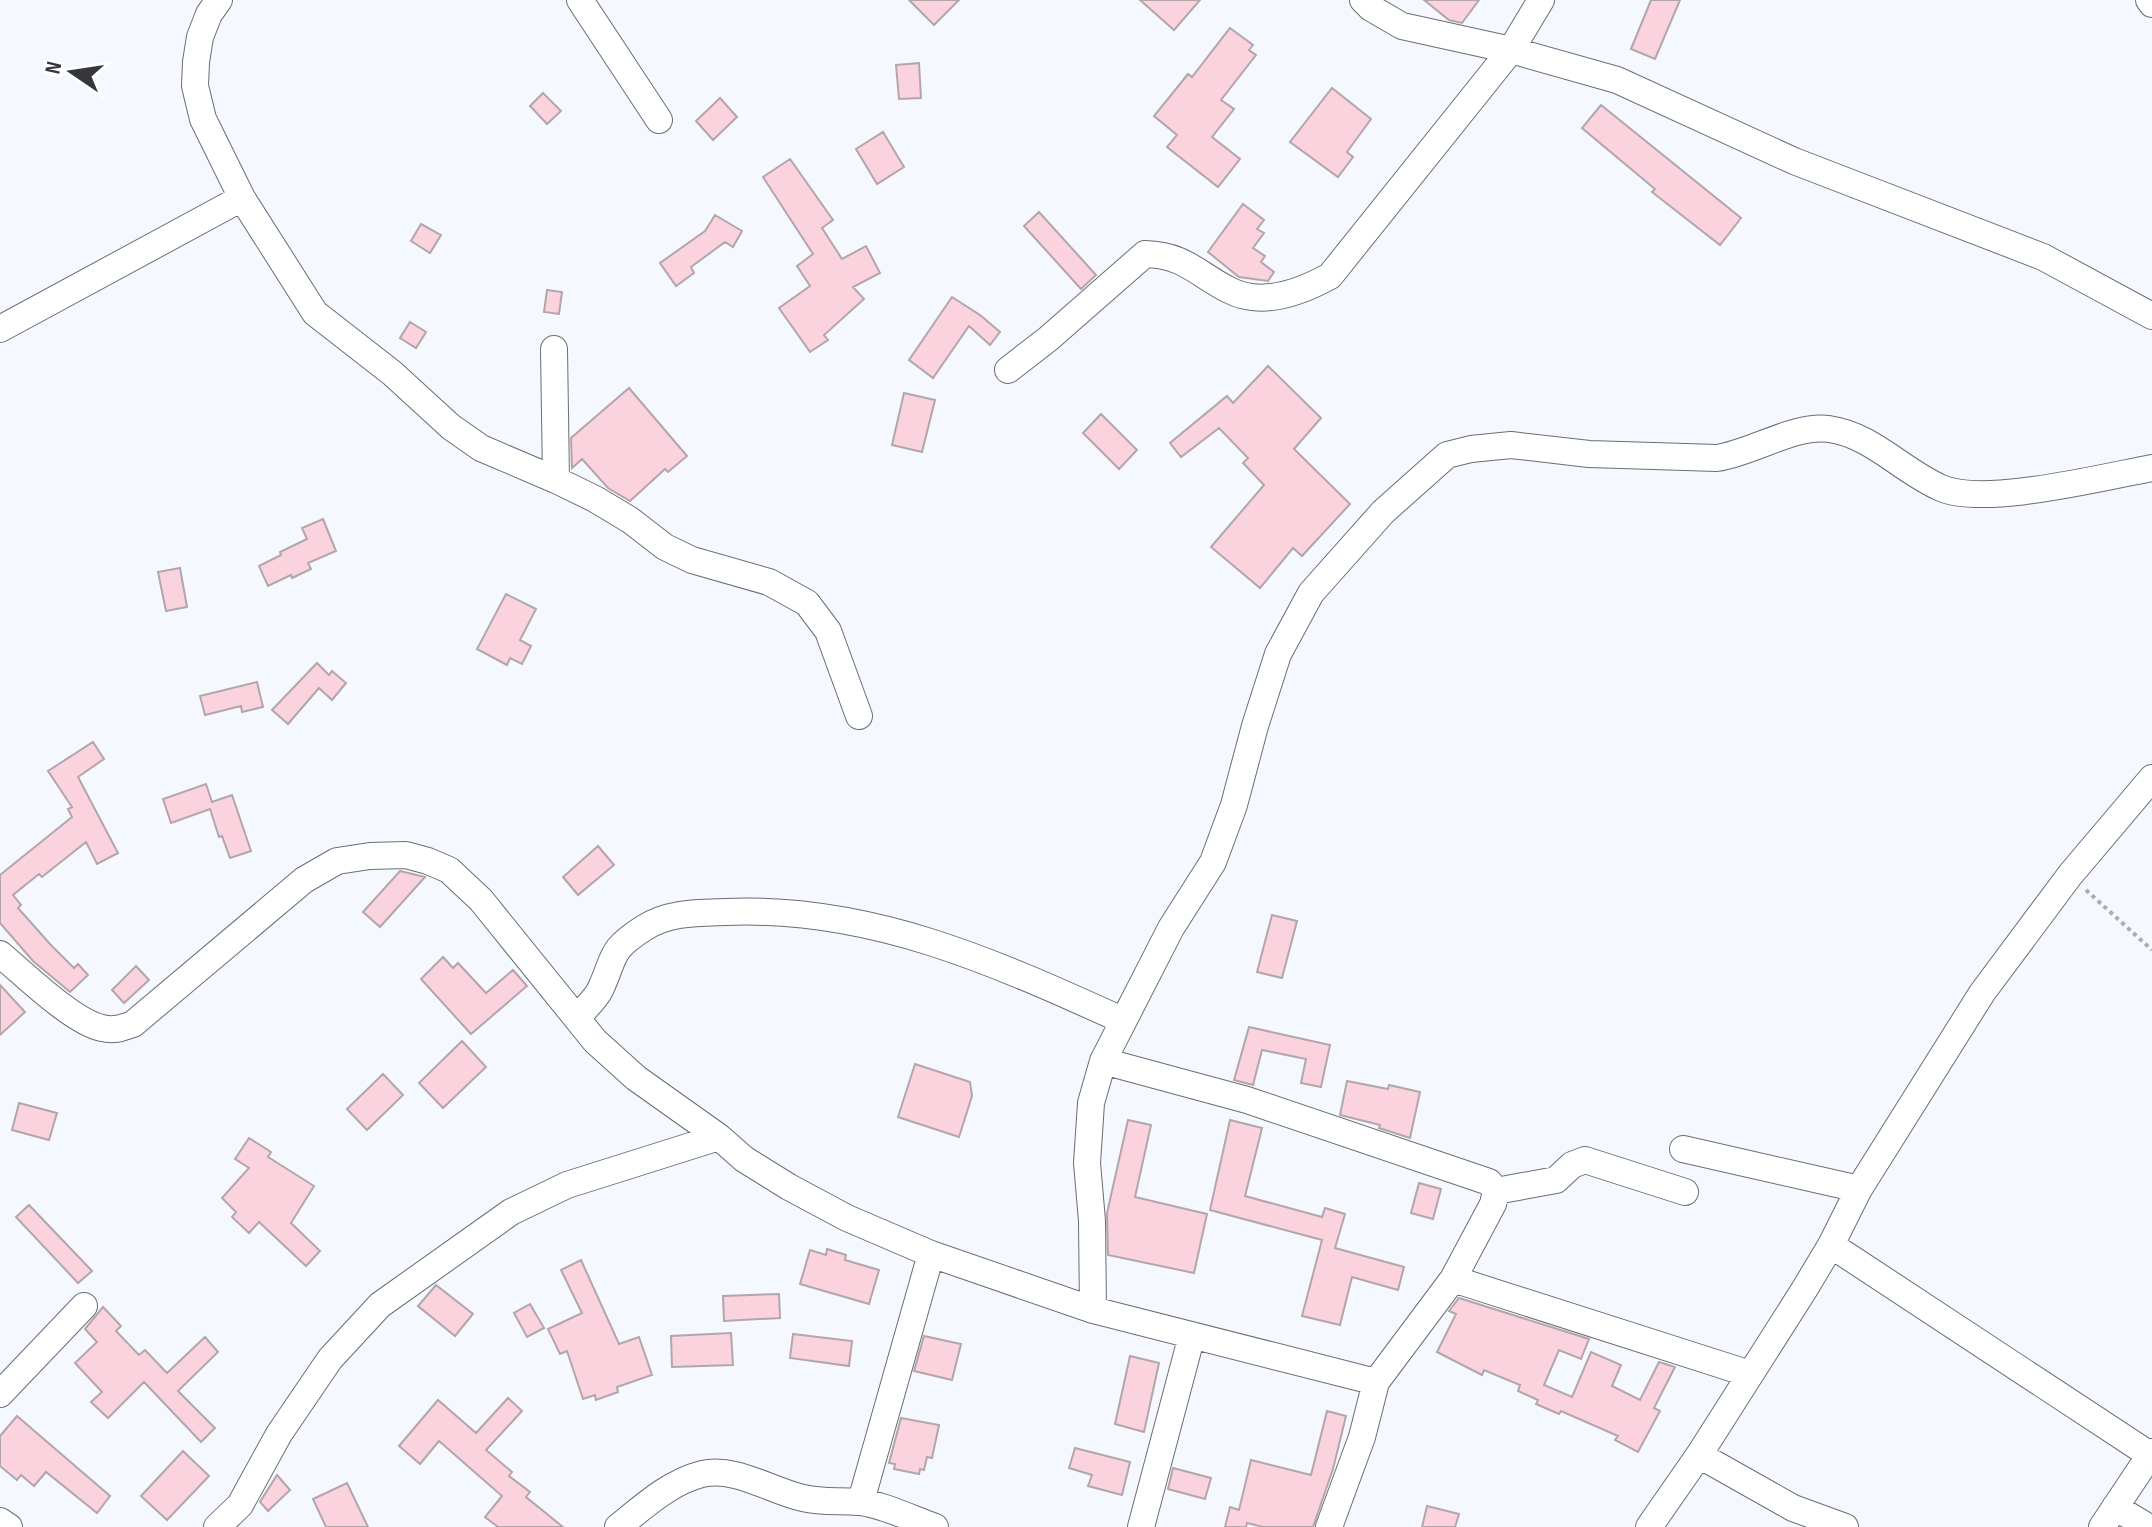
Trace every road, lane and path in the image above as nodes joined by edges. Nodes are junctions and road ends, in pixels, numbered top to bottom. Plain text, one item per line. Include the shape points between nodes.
1 (219, 0) edge
2 (580, 0) edge
3 (1363, 0) edge
4 (1541, 0) edge
5 (1511, 50) junction
6 (659, 120) dead end
7 (242, 198) junction
8 (2152, 316) edge
9 (0, 329) edge
10 (554, 349) dead end
11 (1008, 370) dead end
12 (2152, 468) edge
13 (556, 480) junction
14 (859, 716) dead end
15 (2152, 778) edge
16 (2070, 875) junction
17 (2152, 950) edge
18 (0, 954) edge
19 (577, 1018) junction
20 (1122, 1020) junction
21 (1103, 1061) junction
22 (719, 1137) junction
23 (1683, 1149) dead end
24 (1859, 1189) junction
25 (1496, 1191) junction
26 (1685, 1192) dead end
27 (1831, 1245) junction
28 (931, 1254) junction
29 (1453, 1279) junction
30 (84, 1306) dead end
31 (1093, 1310) junction
32 (1192, 1335) junction
33 (1750, 1374) junction
34 (1376, 1382) junction
35 (0, 1394) edge
36 (2151, 1454) edge
37 (1699, 1455) junction
38 (861, 1501) junction
39 (2108, 1517) edge
40 (0, 1521) edge
41 (9, 1527) edge
42 (217, 1527) edge
43 (618, 1527) edge
44 (935, 1527) edge
45 (1141, 1527) edge
46 (1329, 1527) edge
47 (1649, 1527) edge
48 (1845, 1527) edge
49 (2148, 1527) edge

1 - 7 street via 200,37 195,86 203,119
2 - 6 street
3 - 5 street via 1402,26
4 - 5 street
5 - 8 street via 1617,80 1794,161 2043,257
5 - 11 street via 1330,276 1306,290 1251,297 1230,291 1178,258 1145,254
7 - 9 street
7 - 13 street via 315,313 481,448
10 - 13 street
12 - 20 street via 2006,494 1965,494 1916,475 1855,435 1826,428 1717,458 1589,454 1511,445 1447,455 1383,512 1311,593 1278,654 1213,862
13 - 14 street via 607,506 665,547 769,582 807,603 828,631
15 - 16 street
16 - 17 path
16 - 24 street via 1982,993
18 - 19 street via 90,1024 116,1030 164,1000 304,880 337,861 406,855 449,870 481,900
19 - 20 street via 598,993 618,947 647,926 680,914 763,910 847,919 966,953
19 - 22 street via 636,1078
20 - 21 street
21 - 25 street via 1262,1105 1489,1182
21 - 31 street via 1091,1103 1087,1163
22 - 28 street via 789,1187
22 - 42 street via 567,1185 511,1212 380,1305 330,1359 279,1434 240,1505
23 - 24 street
24 - 27 street
25 - 26 street via 1556,1180 1585,1160
25 - 29 street
27 - 33 street
27 - 36 street
28 - 31 street
28 - 38 street
29 - 33 street
29 - 34 street
30 - 35 street
31 - 32 street
32 - 34 street
32 - 45 street
33 - 37 street
34 - 46 street
36 - 39 street
37 - 47 street
37 - 48 street via 1793,1508
38 - 43 street via 827,1503 720,1472 676,1485
38 - 44 street
39 - 49 street
40 - 41 street

